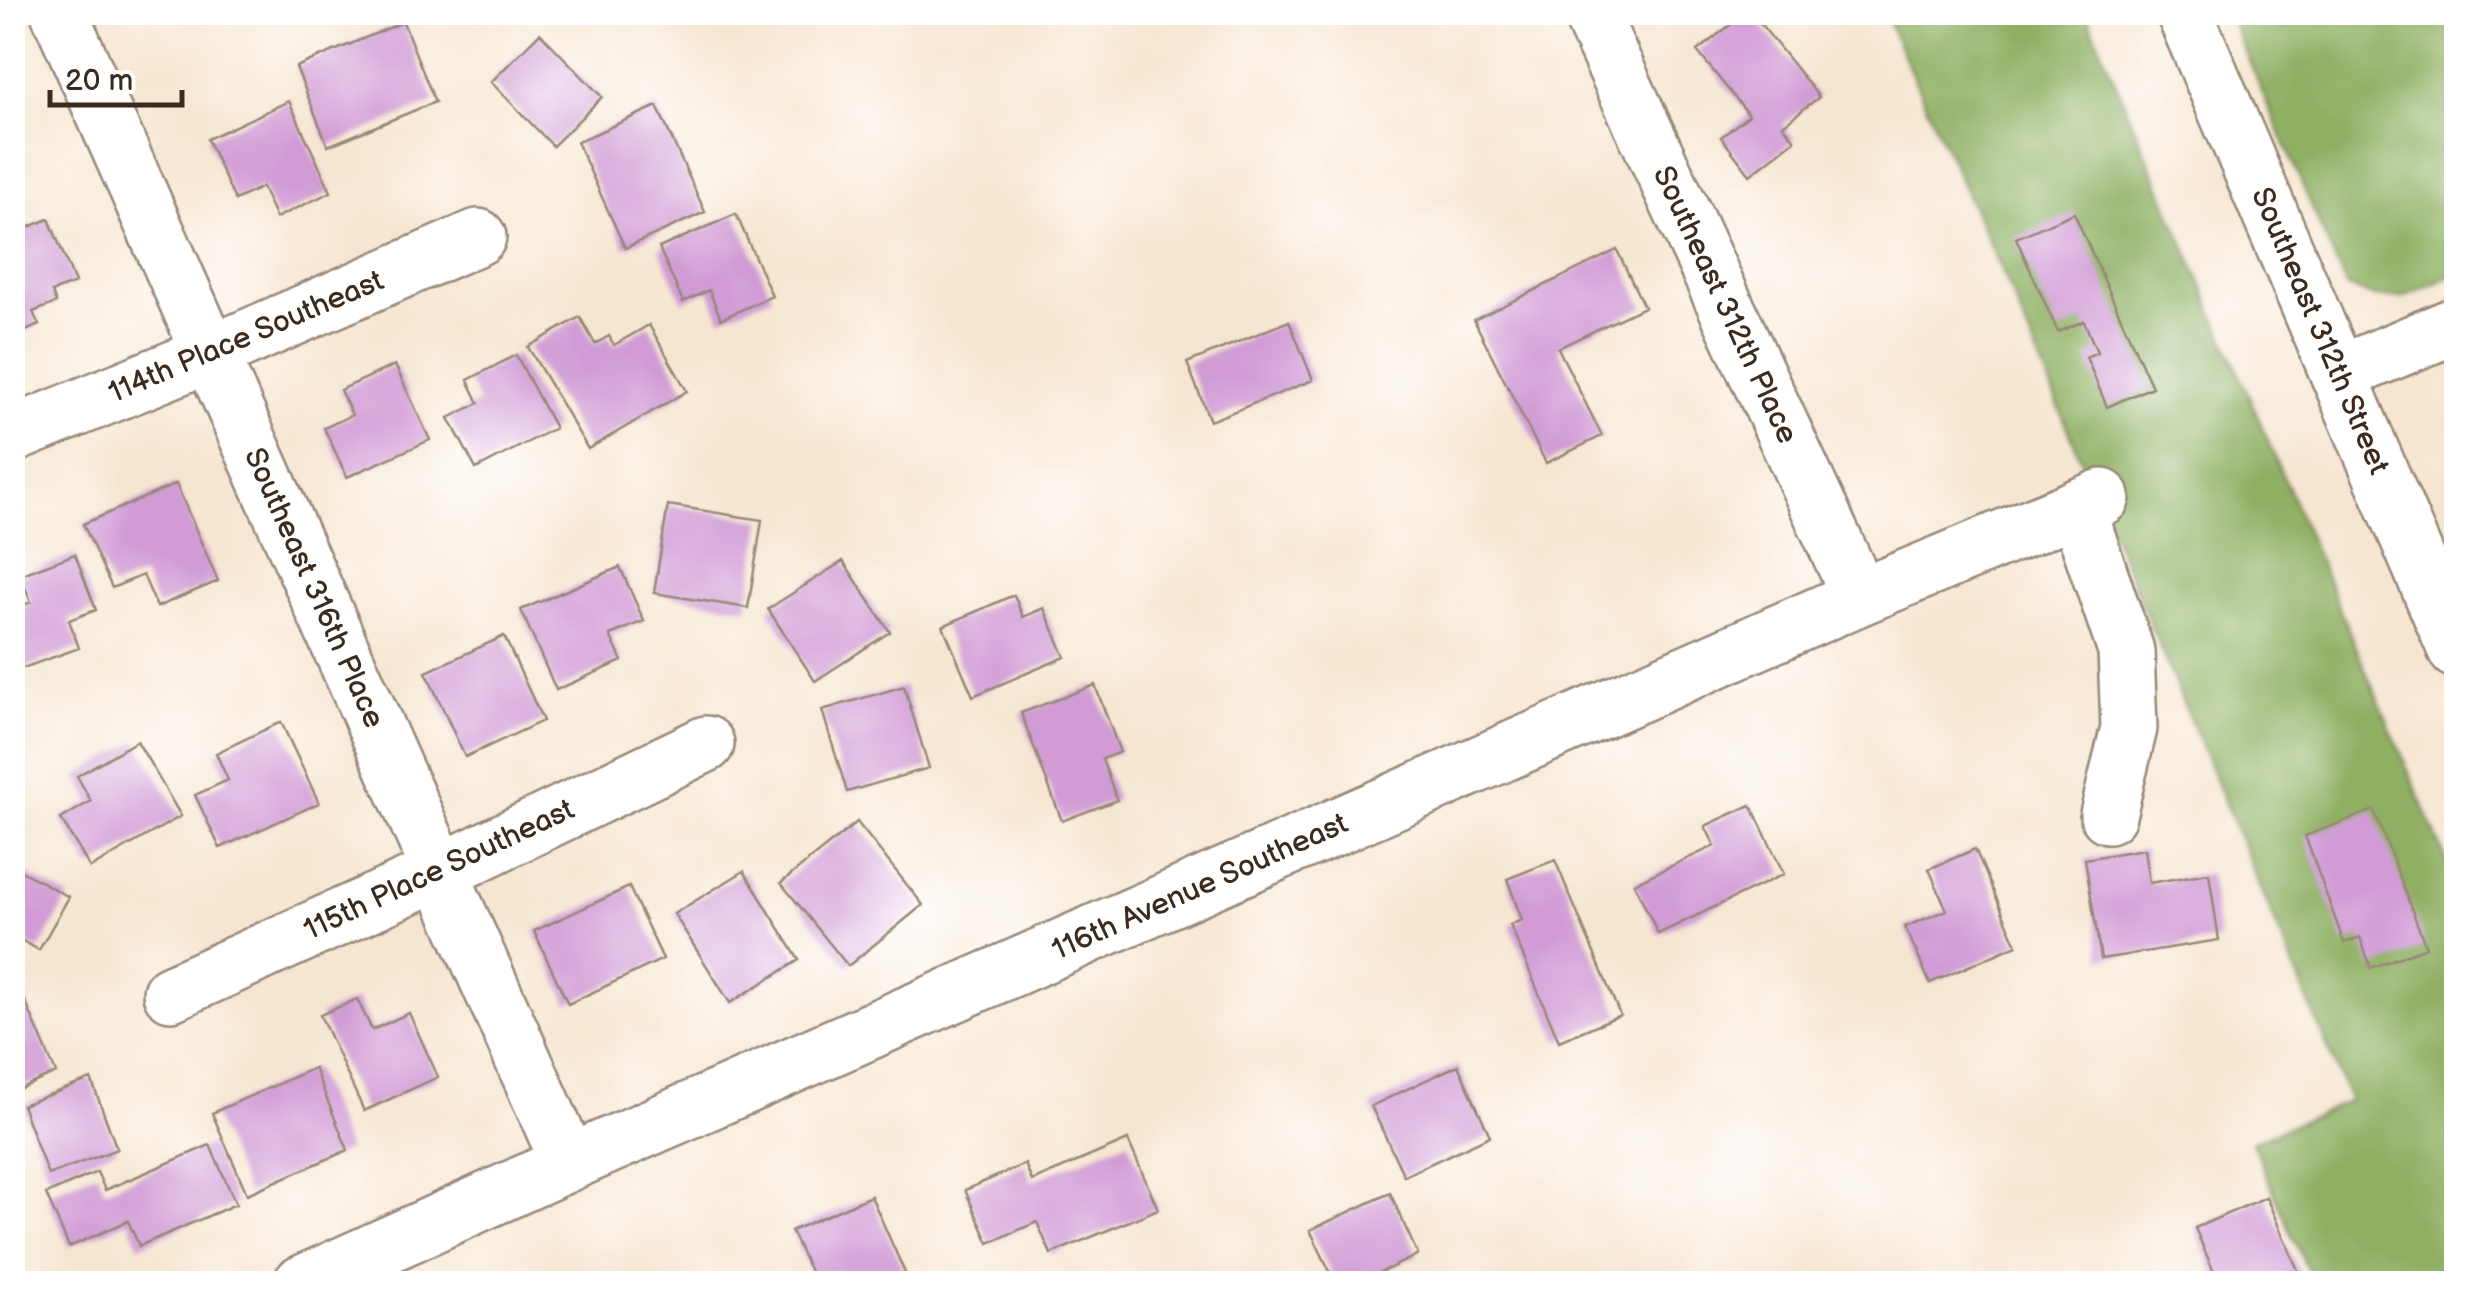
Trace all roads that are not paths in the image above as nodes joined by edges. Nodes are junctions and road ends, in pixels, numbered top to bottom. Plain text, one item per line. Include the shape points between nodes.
1 (59, 12) edge
2 (1590, 12) edge
3 (2184, 12) edge
4 (478, 237) dead end
5 (2456, 325) edge
6 (210, 354) junction
7 (2339, 374) junction
8 (12, 435) edge
9 (1860, 597) junction
10 (2456, 650) edge
11 (706, 744) dead end
12 (2108, 815) dead end
13 (440, 872) junction
14 (171, 994) dead end
15 (569, 1164) junction
16 (301, 1284) edge

1 - 6 street, Southeast 316th Place
2 - 9 street, Southeast 312th Place
3 - 7 street, Southeast 312th Street
4 - 6 street, 114th Place Southeast
5 - 7 street
6 - 8 street, 114th Place Southeast
6 - 13 street, Southeast 316th Place
7 - 10 street, Southeast 312th Street
9 - 12 street, 116th Avenue Southeast via 2090,502 2126,651 2129,728
9 - 15 street, 116th Avenue Southeast
11 - 13 street, 115th Place Southeast
13 - 14 street, 115th Place Southeast
13 - 15 street, Southeast 316th Place
15 - 16 street, 116th Avenue Southeast

